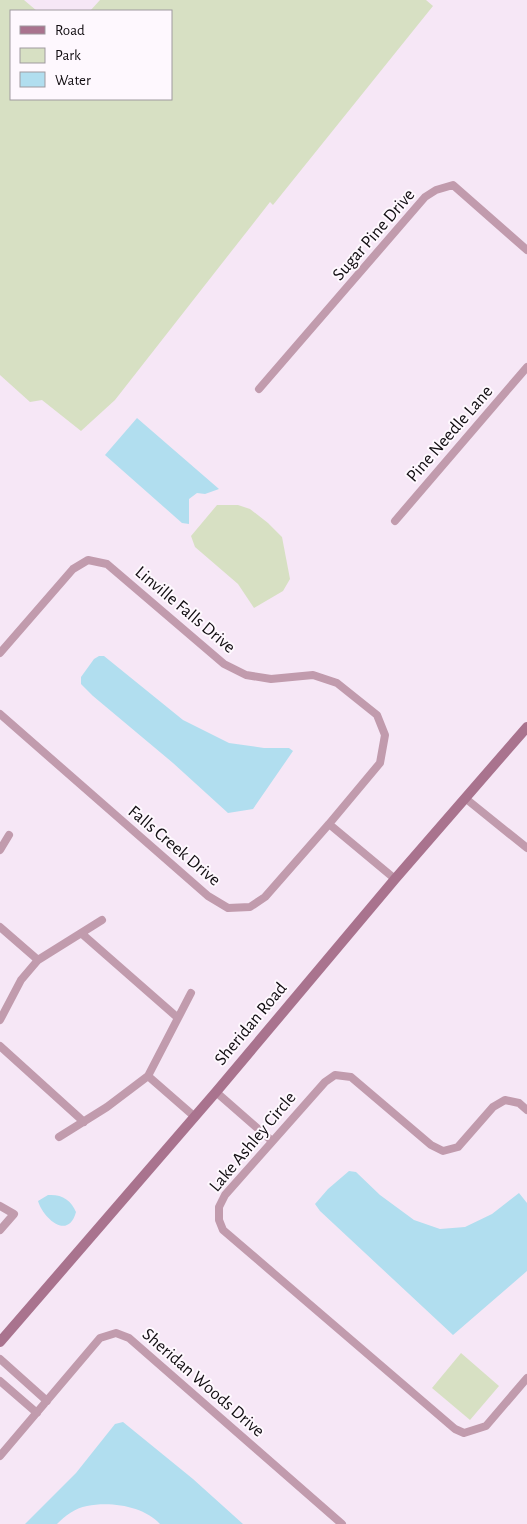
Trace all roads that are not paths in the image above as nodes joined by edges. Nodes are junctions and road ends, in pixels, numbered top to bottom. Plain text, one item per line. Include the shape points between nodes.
1 (527, 250) edge
2 (527, 367) edge
3 (259, 389) dead end
4 (395, 521) dead end
5 (0, 654) edge
6 (0, 714) edge
7 (527, 727) edge
8 (465, 798) junction
9 (329, 824) junction
10 (9, 835) dead end
11 (527, 848) edge
12 (0, 850) edge
13 (395, 878) junction
14 (102, 920) dead end
15 (0, 927) edge
16 (81, 933) junction
17 (38, 960) junction
18 (191, 993) dead end
19 (178, 1018) junction
20 (0, 1020) edge
21 (0, 1046) edge
22 (148, 1076) junction
23 (216, 1092) junction
24 (527, 1110) edge
25 (195, 1117) junction
26 (84, 1122) junction
27 (59, 1137) dead end
28 (272, 1141) junction
29 (0, 1206) edge
30 (0, 1230) edge
31 (0, 1342) edge
32 (0, 1359) edge
33 (527, 1378) edge
34 (0, 1381) edge
35 (47, 1400) junction
36 (37, 1413) junction
37 (0, 1456) edge
38 (342, 1524) edge

1 - 3 street, Sugar Pine Drive via 453,184 436,190 425,197
2 - 4 street, Pine Needle Lane
5 - 9 street, Linville Falls Drive via 73,569 88,560 107,564 224,664 246,675 271,679 313,676 337,682 377,714 385,735 380,763
6 - 9 street, Falls Creek Drive via 208,896 228,908 250,907 265,897
7 - 8 street, Sheridan Road
8 - 11 street
8 - 13 street, Sheridan Road
9 - 13 street
10 - 12 street
13 - 23 street, Sheridan Road
14 - 16 street
15 - 17 street
16 - 17 street
16 - 19 street
17 - 20 street via 21,980
18 - 19 street
19 - 22 street
21 - 26 street
22 - 25 street
22 - 26 street
23 - 25 street, Sheridan Road
23 - 28 street
24 - 28 street, Lake Ashley Circle via 519,1103 506,1100 493,1107 458,1147 443,1151 431,1145 351,1077 336,1075 325,1082
25 - 31 street, Sheridan Road
26 - 27 street
28 - 33 street, Lake Ashley Circle via 225,1195 219,1207 223,1230 455,1429 464,1433 486,1426
29 - 30 street via 14,1214
32 - 35 street
34 - 36 street
35 - 36 street, Sheridan Woods Drive
35 - 38 street, Sheridan Woods Drive via 100,1338 116,1333 129,1338
36 - 37 street, Sheridan Woods Drive

